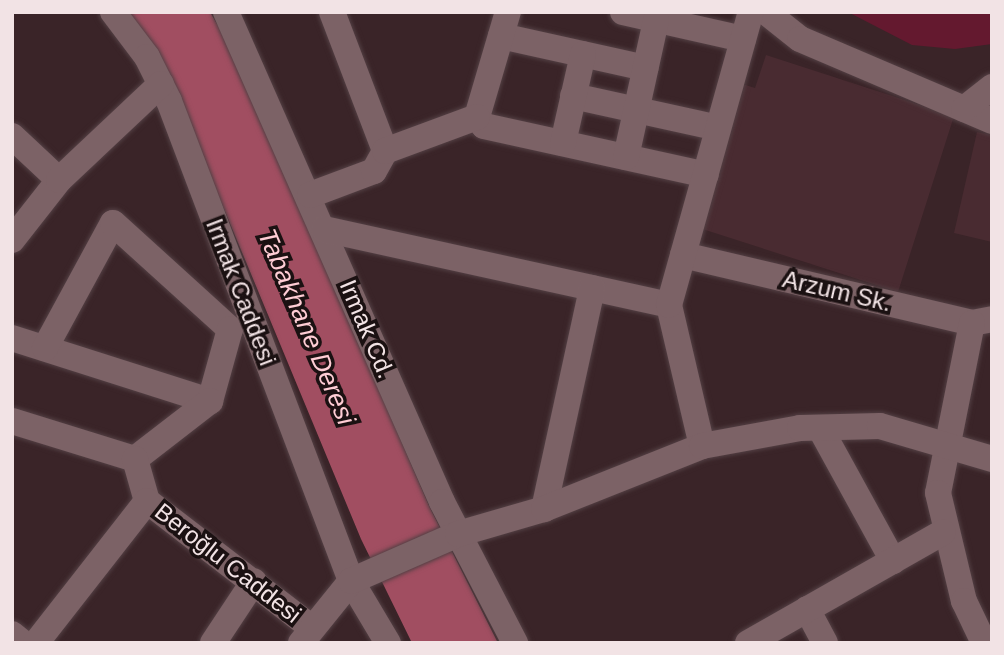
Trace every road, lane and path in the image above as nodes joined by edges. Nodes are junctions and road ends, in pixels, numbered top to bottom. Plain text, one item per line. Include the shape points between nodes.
1 (113, 12) edge
2 (226, 12) edge
3 (332, 12) edge
4 (623, 12) edge
5 (751, 12) edge
6 (766, 12) edge
7 (656, 20) junction
8 (504, 24) edge
9 (743, 39) junction
10 (583, 54) junction
11 (645, 68) junction
12 (161, 85) junction
13 (992, 87) edge
14 (573, 96) junction
15 (964, 109) junction
16 (636, 110) junction
17 (477, 117) junction
18 (992, 121) edge
19 (718, 128) junction
20 (12, 136) edge
21 (563, 144) junction
22 (385, 151) junction
23 (626, 157) junction
24 (706, 175) junction
25 (59, 180) junction
26 (310, 195) junction
27 (324, 229) junction
28 (12, 240) edge
29 (683, 255) junction
30 (592, 288) junction
31 (669, 305) junction
32 (982, 321) edge
33 (12, 338) edge
34 (45, 348) junction
35 (210, 401) junction
36 (12, 421) edge
37 (820, 428) junction
38 (944, 445) junction
39 (702, 446) junction
40 (135, 459) junction
41 (992, 459) edge
42 (147, 501) junction
43 (544, 509) junction
44 (943, 532) junction
45 (453, 537) junction
46 (893, 561) junction
47 (357, 579) junction
48 (254, 581) junction
49 (807, 609) junction
50 (12, 634) edge
51 (306, 635) edge
52 (23, 643) edge
53 (36, 643) edge
54 (213, 643) edge
55 (388, 643) edge
56 (515, 643) edge
57 (748, 643) edge
58 (825, 643) edge
59 (984, 643) edge

1 - 12 street, Irmak Caddesi
2 - 26 street, Irmak Cd.
3 - 22 street
4 - 7 street
5 - 9 street
6 - 15 street via 800,39
7 - 9 street
7 - 11 street
8 - 10 street
8 - 17 street
9 - 19 street
10 - 11 street
10 - 14 street
11 - 16 street
12 - 25 street
12 - 47 street, Irmak Caddesi
13 - 15 street
14 - 16 street
14 - 21 street
15 - 18 street
16 - 19 street
16 - 23 street
17 - 21 street via 484,126
17 - 22 street
19 - 24 street
20 - 25 street
21 - 23 street
22 - 26 street via 374,171
23 - 24 street
24 - 29 street
25 - 28 street
26 - 27 street, Irmak Cd.
27 - 30 street
27 - 45 street, Irmak Cd.
29 - 31 street
29 - 32 street, Arzum Sk.
30 - 31 street
30 - 43 street
31 - 39 street
32 - 38 street
33 - 34 street
34 - 35 street
34 - 35 street via 113,223 230,329
35 - 40 street
36 - 40 street
37 - 38 street via 880,426
37 - 39 street
37 - 46 street
38 - 41 street
38 - 44 street via 938,494
39 - 43 street
40 - 42 street, Beroğlu Caddesi
42 - 48 street, Beroğlu Caddesi
42 - 53 street
43 - 45 street
44 - 46 street
44 - 59 street
45 - 47 street
45 - 56 street, Irmak Cd.
46 - 49 street
47 - 51 street
47 - 55 street
48 - 51 street, Beroğlu Caddesi
48 - 54 street
49 - 57 street
49 - 58 street
50 - 52 street

